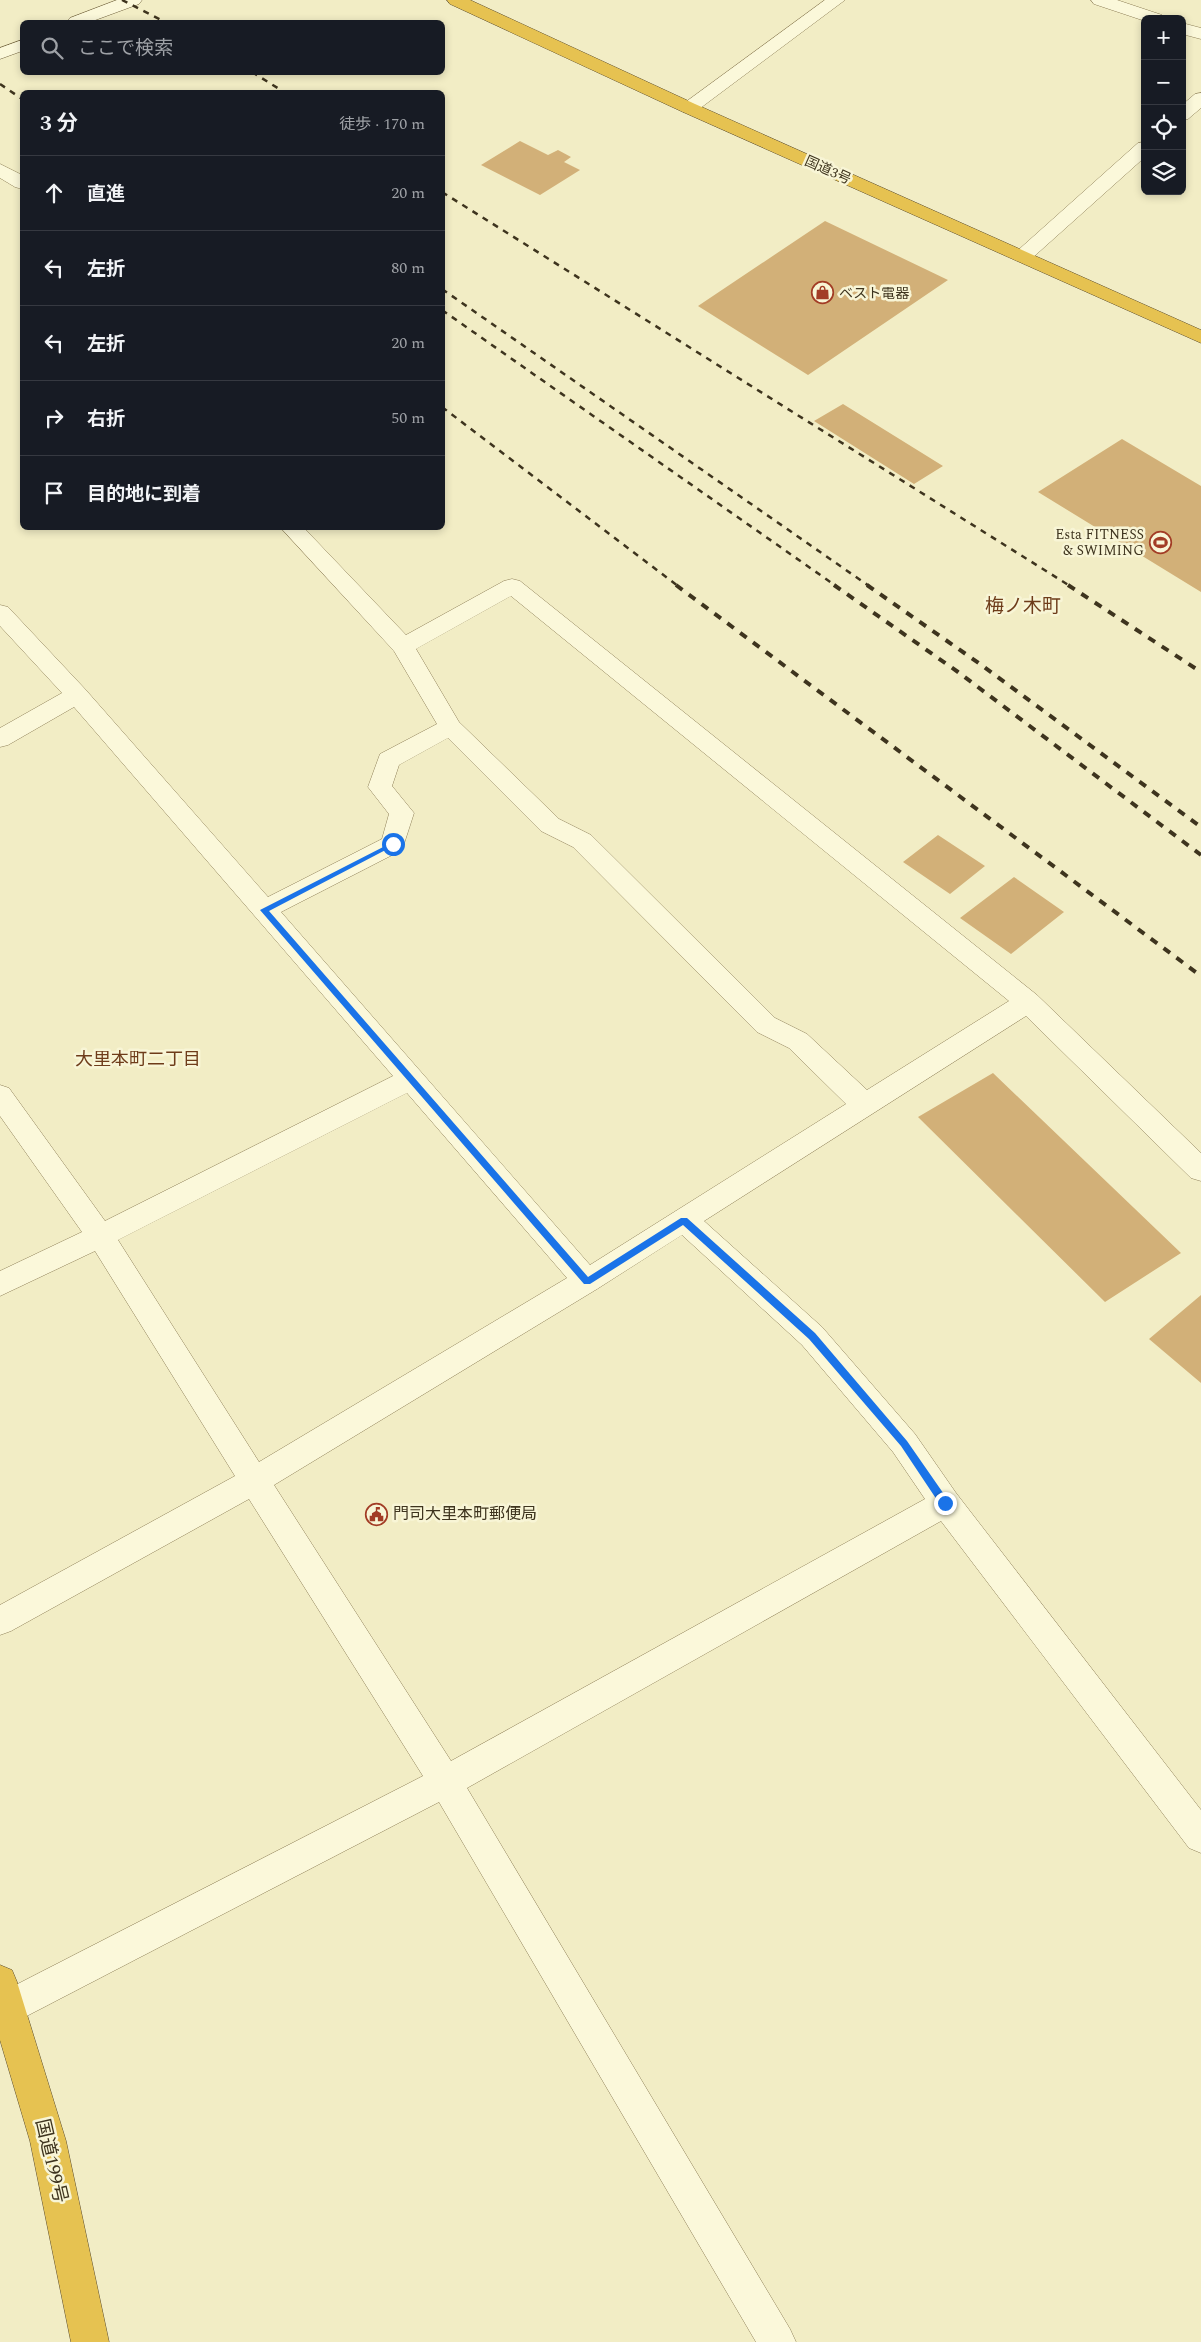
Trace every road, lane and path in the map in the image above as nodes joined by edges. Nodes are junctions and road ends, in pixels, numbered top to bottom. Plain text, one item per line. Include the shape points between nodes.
1 (133, 0) edge
2 (456, 0) edge
3 (836, 0) edge
4 (1100, 0) edge
5 (1144, 15) edge
6 (81, 20) edge
7 (1186, 29) edge
8 (1201, 34) edge
9 (20, 46) edge
10 (0, 54) edge
11 (1201, 98) edge
12 (689, 108) junction
13 (1186, 111) edge
14 (1142, 150) edge
15 (0, 170) edge
16 (20, 182) edge
17 (1023, 256) junction
18 (1201, 337) edge
19 (294, 530) edge
20 (0, 612) edge
21 (403, 646) junction
22 (77, 695) junction
23 (450, 727) junction
24 (0, 739) edge
25 (264, 910) junction
26 (1028, 1002) junction
27 (410, 1079) junction
28 (0, 1095) edge
29 (865, 1106) junction
30 (1201, 1170) edge
31 (684, 1220) junction
32 (100, 1236) junction
33 (587, 1282) junction
34 (0, 1284) edge
35 (256, 1480) junction
36 (945, 1503) junction
37 (0, 1621) edge
38 (445, 1782) junction
39 (1201, 1837) edge
40 (4, 1995) edge
41 (90, 2342) edge
42 (777, 2342) edge

1 - 6 street
2 - 12 highway, 国道3号
3 - 12 street
4 - 5 street
7 - 8 street
9 - 10 street
11 - 13 street
12 - 17 highway, 国道3号
14 - 17 street
15 - 16 street
17 - 18 highway, 国道3号
19 - 21 street
20 - 22 street
21 - 23 street
21 - 26 street via 512,586
22 - 24 street
22 - 25 street
23 - 25 street via 388,760 380,787 402,813 393,844
23 - 29 street via 550,825 582,841 766,1025 798,1041
25 - 27 street
26 - 29 street
26 - 30 street
27 - 32 street
27 - 33 street
28 - 32 street
29 - 31 street
31 - 33 street
31 - 36 street via 812,1336 904,1443
32 - 34 street
32 - 35 street
33 - 35 street
35 - 37 street
35 - 38 street
36 - 38 street
36 - 39 street
38 - 40 street
38 - 42 street
40 - 41 highway, 国道199号 via 48,2141

